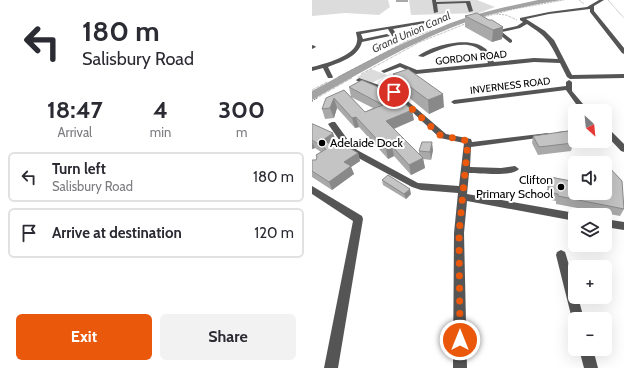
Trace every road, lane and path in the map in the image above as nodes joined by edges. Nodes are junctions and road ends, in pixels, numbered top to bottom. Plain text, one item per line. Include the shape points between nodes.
1 (564, 0) edge
2 (602, 0) edge
3 (607, 0) edge
4 (434, 2) edge
5 (592, 9) junction
6 (471, 11) dead end
7 (436, 12) dead end
8 (496, 14) junction
9 (620, 14) junction
10 (624, 14) edge
11 (482, 18) edge
12 (624, 18) edge
13 (522, 21) junction
14 (424, 22) dead end
15 (469, 22) edge
16 (434, 23) joint
17 (510, 23) dead end
18 (410, 24) junction
19 (496, 27) edge
20 (391, 30) junction
21 (387, 36) dead end
22 (396, 38) dead end
23 (361, 41) junction
24 (510, 41) dead end
25 (624, 52) edge
26 (422, 56) dead end
27 (563, 61) junction
28 (492, 64) junction
29 (325, 66) junction
30 (312, 69) edge
31 (384, 71) dead end
32 (624, 76) edge
33 (330, 77) dead end
34 (570, 77) junction
35 (357, 78) junction
36 (568, 88) junction
37 (312, 90) edge
38 (312, 101) edge
39 (454, 102) dead end
40 (580, 104) edge
41 (332, 124) dead end
42 (568, 133) edge
43 (612, 137) edge
44 (467, 142) junction
45 (624, 149) edge
46 (515, 169) dead end
47 (466, 170) junction
48 (312, 189) edge
49 (464, 190) junction
50 (568, 215) edge
51 (612, 223) edge
52 (624, 226) edge
53 (561, 255) dead end
54 (576, 312) edge
55 (588, 356) edge
56 (331, 368) edge
57 (460, 368) edge
58 (592, 368) edge

1 - 8 path
2 - 5 street
3 - 9 path
4 - 6 street via 468,2
4 - 7 street
5 - 13 street via 549,13
5 - 25 street
8 - 11 path
8 - 13 path
9 - 10 path
9 - 12 path
13 - 24 street via 518,27 498,31
13 - 27 street via 548,36
14 - 18 street
15 - 35 path via 420,42
16 - 18 street via 413,27
16 - 37 path via 435,29 418,35
17 - 19 street
18 - 20 street
20 - 22 street
20 - 23 street via 357,31
21 - 23 street
23 - 29 street via 351,54
26 - 28 street via 432,53 439,47 452,44 474,45 484,50
27 - 28 street, GORDON ROAD via 534,60
27 - 34 street
28 - 31 street, GORDON ROAD via 416,72 400,65
29 - 30 street
29 - 33 street
32 - 34 street
34 - 36 street
35 - 38 path
35 - 44 street via 394,92 440,135
36 - 39 street, INVERNESS ROAD
36 - 40 street
41 - 49 street via 346,146 397,175 421,187
42 - 44 street
43 - 45 street
44 - 47 street
46 - 47 street
47 - 49 street
48 - 56 street via 358,219
49 - 50 street
49 - 57 street via 459,233
51 - 52 street
53 - 54 street
55 - 58 street

